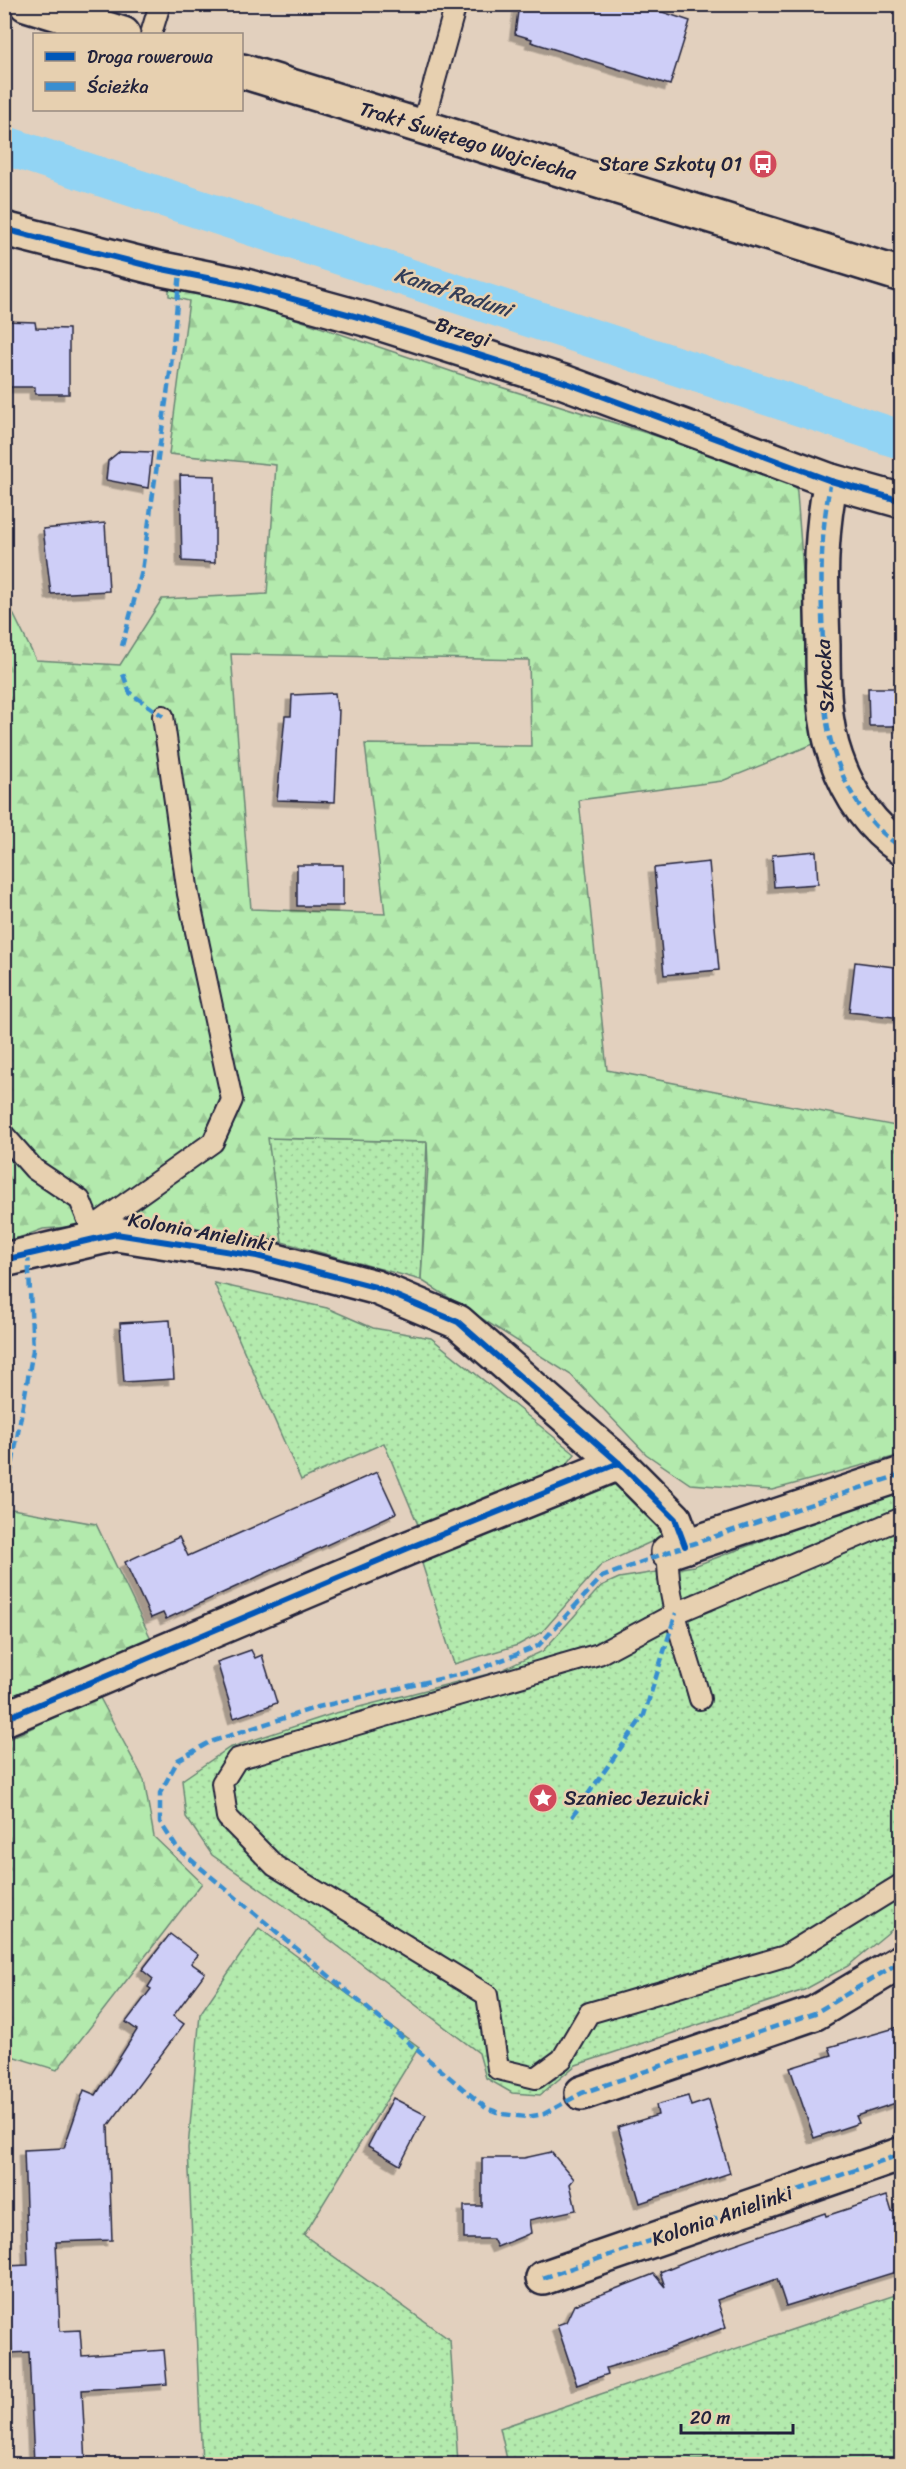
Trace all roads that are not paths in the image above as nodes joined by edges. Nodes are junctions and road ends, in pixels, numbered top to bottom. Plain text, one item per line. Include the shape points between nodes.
1 (27, 4) edge
2 (160, 4) edge
3 (456, 4) edge
4 (120, 33) edge
5 (151, 33) edge
6 (243, 71) edge
7 (422, 127) junction
8 (4, 229) edge
9 (902, 275) edge
10 (831, 481) junction
11 (902, 501) edge
12 (163, 716) dead end
13 (902, 848) edge
14 (4, 1134) edge
15 (94, 1232) junction
16 (4, 1260) edge
17 (619, 1463) junction
18 (902, 1474) edge
19 (902, 1518) edge
20 (677, 1549) junction
21 (676, 1613) junction
22 (700, 1699) dead end
23 (4, 1719) edge
24 (902, 1884) edge
25 (902, 1961) edge
26 (582, 2093) dead end
27 (902, 2154) edge
28 (543, 2278) dead end

1 - 4 street
2 - 5 lane
3 - 7 lane
6 - 7 street, Trakt Świętego Wojciecha
7 - 9 street, Trakt Świętego Wojciecha
8 - 10 street, Brzegi via 242,285 369,320 564,382
10 - 11 street, Brzegi
10 - 13 street, Szkocka via 822,527 820,571 828,730 854,798 879,833
12 - 15 lane, Kolonia Anielinki via 188,894 232,1100 213,1142
14 - 15 lane via 34,1169 80,1200
15 - 16 street, Kolonia Anielinki
15 - 17 street, Kolonia Anielinki via 257,1256 375,1287 458,1322
17 - 20 street, Kolonia Anielinki via 675,1519
17 - 23 street
18 - 20 street
19 - 21 lane
20 - 21 lane via 667,1570
21 - 22 lane
21 - 24 lane via 599,1654 237,1759 222,1783 227,1817 275,1866 487,1995 498,2069 537,2078 562,2059 589,2013 785,1956
25 - 26 street via 815,2013
27 - 28 street, Kolonia Anielinki

